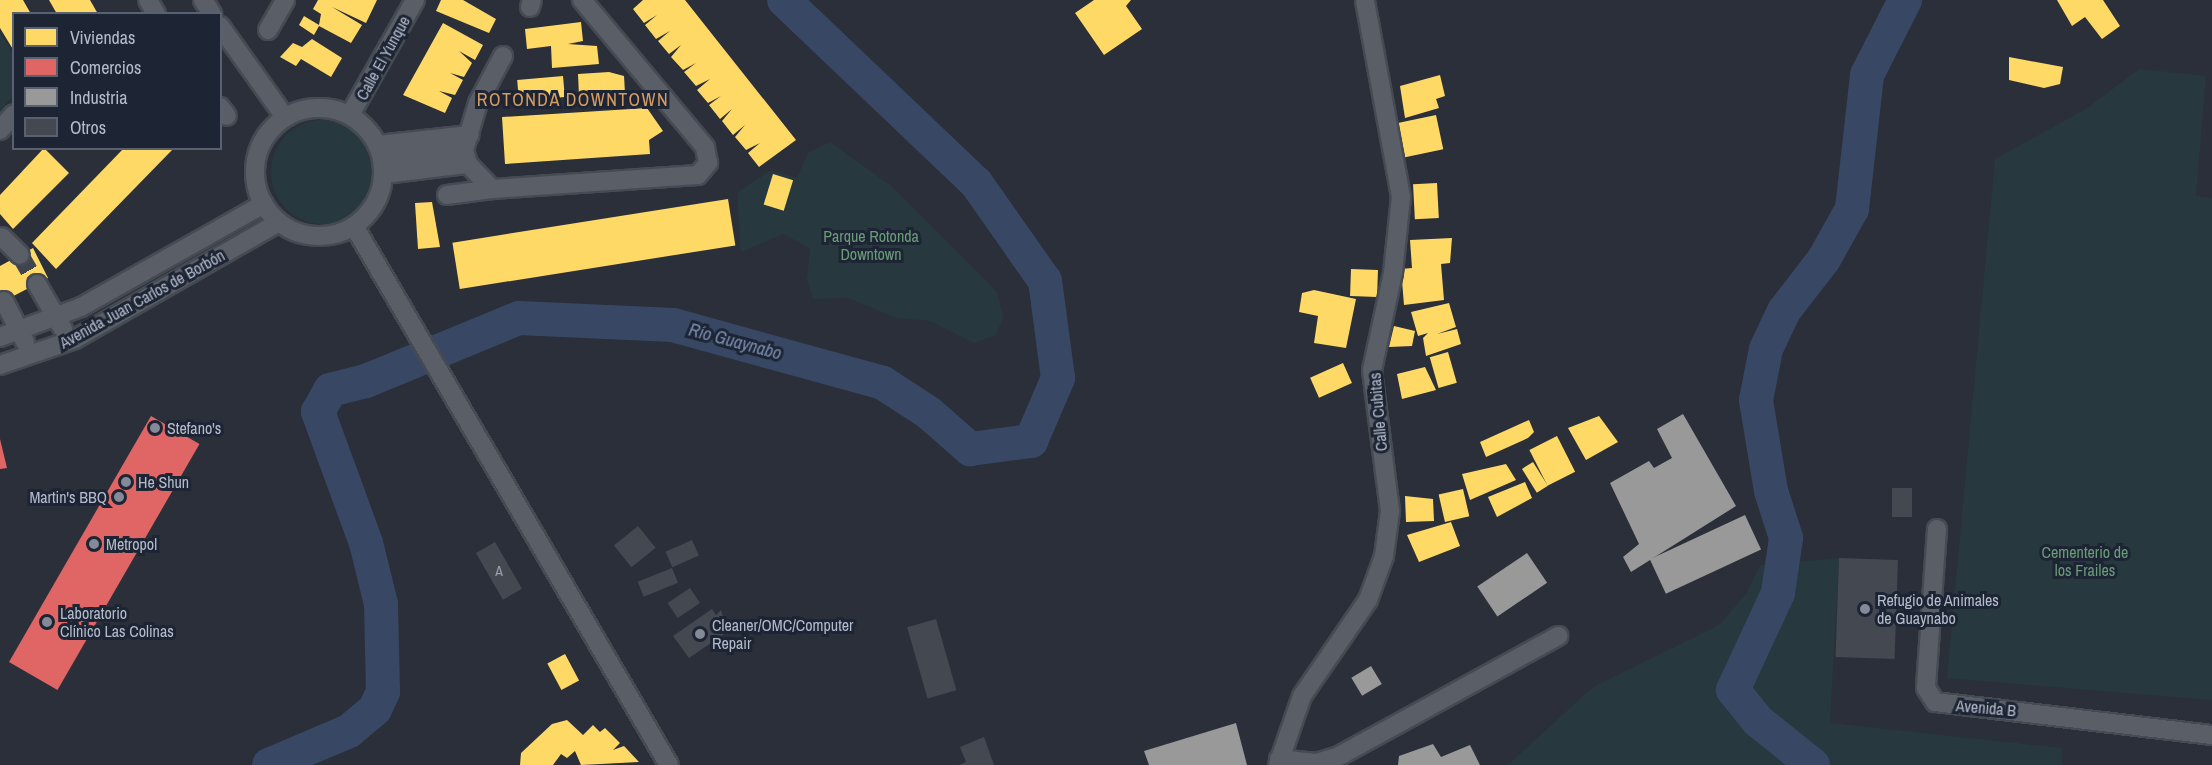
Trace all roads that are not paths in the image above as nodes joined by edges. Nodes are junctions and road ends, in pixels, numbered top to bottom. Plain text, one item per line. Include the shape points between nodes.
1 (285, 0) edge
2 (415, 0) edge
3 (582, 0) edge
4 (1365, 0) edge
5 (222, 29) edge
6 (268, 30) dead end
7 (503, 56) dead end
8 (350, 115) junction
9 (12, 116) edge
10 (285, 117) junction
11 (0, 130) edge
12 (467, 149) junction
13 (381, 159) junction
14 (492, 189) junction
15 (447, 195) dead end
16 (264, 204) junction
17 (279, 222) junction
18 (354, 226) junction
19 (2, 237) dead end
20 (20, 255) tunnel mouth
21 (37, 284) tunnel mouth
22 (4, 301) dead end
23 (57, 318) junction
24 (20, 333) junction
25 (0, 338) edge
26 (70, 341) junction
27 (32, 355) junction
28 (0, 365) edge
29 (1937, 529) dead end
30 (1558, 636) dead end
31 (2212, 735) edge
32 (1279, 762) edge
33 (669, 765) edge

1 - 6 street
2 - 8 street, Calle El Yunque
3 - 14 street via 705,147 708,164 698,175 684,178
4 - 32 street, Calle Cubitas via 1401,197 1393,273 1372,370 1390,511 1384,556 1368,600 1302,696
5 - 10 street
7 - 12 street via 478,103
8 - 10 street via 316,107
8 - 13 street
9 - 11 street
10 - 16 street via 259,149 255,180
12 - 13 street
12 - 13 street
12 - 14 street
13 - 18 street via 374,207
14 - 15 street
16 - 17 street
16 - 23 street, Avenida Juan Carlos de Borbón
17 - 18 street via 309,236
17 - 26 street, Avenida Juan Carlos de Borbón
18 - 33 street
19 - 20 street
21 - 23 street
22 - 24 street
23 - 24 street, Avenida Juan Carlos de Borbón
23 - 26 street
24 - 25 street, Avenida Juan Carlos de Borbón
24 - 27 street
26 - 27 street, Avenida Juan Carlos de Borbón
27 - 28 street, Avenida Juan Carlos de Borbón
29 - 31 street, Avenida B via 1926,688 1935,702
30 - 32 street via 1339,756 1316,762

